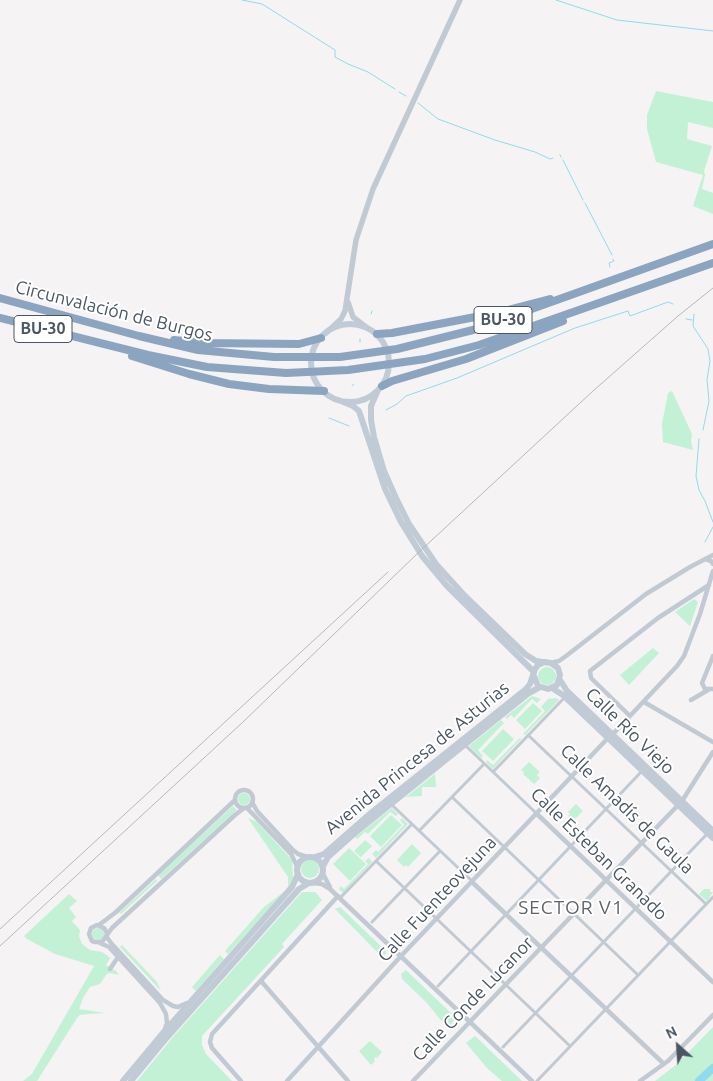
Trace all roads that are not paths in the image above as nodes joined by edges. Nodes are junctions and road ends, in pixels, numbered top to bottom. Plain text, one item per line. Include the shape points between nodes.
1 (460, 0) edge
2 (713, 244) edge
3 (713, 263) edge
4 (633, 273) junction
5 (662, 281) junction
6 (0, 298) edge
7 (348, 300) junction
8 (36, 308) junction
9 (0, 318) edge
10 (366, 327) junction
11 (323, 335) junction
12 (378, 336) junction
13 (86, 340) junction
14 (380, 388) junction
15 (324, 391) junction
16 (341, 401) junction
17 (414, 538) junction
18 (424, 554) junction
19 (713, 555) edge
20 (705, 559) junction
21 (713, 564) edge
22 (713, 571) edge
23 (709, 585) junction
24 (566, 656) junction
25 (713, 656) edge
26 (547, 662) junction
27 (559, 670) junction
28 (534, 674) junction
29 (560, 680) junction
30 (540, 687) junction
31 (552, 688) junction
32 (710, 689) edge
33 (565, 697) junction
34 (692, 700) dead end
35 (644, 702) junction
36 (630, 716) junction
37 (528, 735) junction
38 (610, 737) junction
39 (713, 742) edge
40 (467, 746) dead end
41 (713, 752) edge
42 (484, 764) junction
43 (642, 771) junction
44 (493, 772) junction
45 (572, 776) junction
46 (452, 798) junction
47 (235, 800) junction
48 (252, 802) junction
49 (680, 803) junction
50 (393, 806) dead end
51 (245, 808) junction
52 (607, 809) junction
53 (537, 814) junction
54 (412, 824) junction
55 (419, 831) junction
56 (710, 832) edge
57 (713, 838) edge
58 (642, 843) junction
59 (571, 846) junction
60 (504, 848) junction
61 (440, 851) junction
62 (308, 856) junction
63 (376, 861) junction
64 (297, 866) junction
65 (324, 866) junction
66 (671, 871) junction
67 (298, 874) junction
68 (323, 874) junction
69 (539, 880) junction
70 (606, 880) junction
71 (472, 882) junction
72 (311, 883) junction
73 (404, 888) junction
74 (330, 889) junction
75 (339, 897) junction
76 (713, 897) edge
77 (706, 904) junction
78 (636, 908) junction
79 (506, 914) junction
80 (574, 914) junction
81 (437, 919) junction
82 (372, 922) dead end
83 (99, 925) junction
84 (107, 935) junction
85 (670, 941) junction
86 (603, 942) junction
87 (98, 943) junction
88 (542, 948) junction
89 (471, 952) junction
90 (401, 956) junction
91 (118, 957) junction
92 (110, 969) dead end
93 (638, 975) junction
94 (571, 976) junction
95 (261, 982) junction
96 (713, 982) edge
97 (506, 985) junction
98 (438, 986) dead end
99 (192, 1000) junction
100 (606, 1009) junction
101 (536, 1013) junction
102 (713, 1015) edge
103 (471, 1022) junction
104 (162, 1033) junction
105 (570, 1046) junction
106 (318, 1047) junction
107 (503, 1047) dead end
108 (664, 1064) junction
109 (123, 1081) edge
110 (131, 1081) edge
111 (241, 1081) edge
112 (287, 1081) edge
113 (348, 1081) edge
114 (413, 1081) edge
115 (532, 1081) edge
116 (537, 1081) edge
117 (640, 1081) edge

1 - 7 street via 373,189 356,240
2 - 4 highway, Circunvalación de Burgos / BU-30
3 - 5 highway, Circunvalación de Burgos / BU-30
4 - 8 highway, Circunvalación de Burgos / BU-30 via 473,330 397,349 340,357 274,357 198,350
4 - 12 highway via 514,309
5 - 13 highway, Circunvalación de Burgos / BU-30 via 479,345 425,359 369,368 286,373 207,367
5 - 14 highway via 483,354 392,381
6 - 8 highway, Circunvalación de Burgos / BU-30
7 - 10 street via 353,317
7 - 11 street via 341,319
8 - 11 highway via 52,309 144,334 188,342 299,344
9 - 13 highway, Circunvalación de Burgos / BU-30
10 - 11 main road via 342,325
10 - 12 main road
11 - 15 main road via 315,348 312,365 316,382
12 - 14 main road via 388,354 388,374
13 - 15 highway via 218,382 269,389
14 - 16 main road via 363,400
14 - 17 main road via 371,410 377,447 384,471
15 - 16 main road
16 - 17 main road via 359,411 385,489
17 - 18 main road
18 - 26 main road via 525,654 536,661
18 - 28 main road via 448,586
19 - 20 street
20 - 21 street
20 - 24 street via 646,594
22 - 23 street, Calle Fuenteovejuna
23 - 35 street, Calle Fuenteovejuna via 684,656
23 - 36 street via 658,618 590,672 590,678
24 - 26 street via 559,661
24 - 27 street
25 - 32 street via 702,683
26 - 27 main road
26 - 28 main road via 538,665
27 - 29 main road
28 - 30 main road
28 - 62 main road, Avenida Princesa de Asturias via 521,693 324,854
29 - 31 main road
29 - 38 main road, Calle Río Viejo
30 - 31 main road
30 - 65 main road, Avenida Princesa de Asturias via 355,833 328,858
31 - 33 main road, Calle Río Viejo
32 - 34 street
33 - 37 street
33 - 38 main road, Calle Río Viejo
35 - 36 street, Calle Fuenteovejuna
35 - 39 street
36 - 38 street, Calle Fuenteovejuna
37 - 44 street
37 - 45 street, Calle Amadís de Gaula
38 - 43 main road, Calle Río Viejo
38 - 45 street, Calle Fuenteovejuna
38 - 49 main road, Calle Río Viejo
40 - 42 street, Calle Esteban Granado
41 - 49 street, Calle Conde Lucanor
42 - 44 street, Calle Esteban Granado
42 - 46 street
43 - 49 main road, Calle Río Viejo
43 - 52 street
44 - 53 street, Calle Esteban Granado
45 - 52 street, Calle Amadís de Gaula
45 - 53 street, Calle Fuenteovejuna
46 - 55 street
46 - 60 street
47 - 48 street via 237,794 244,791 251,794
47 - 51 street via 239,807
47 - 83 street
48 - 51 street
48 - 62 street via 293,850
49 - 56 main road, Calle Río Viejo
49 - 58 street, Calle Conde Lucanor
50 - 54 street
51 - 64 street via 291,854
51 - 84 street
52 - 58 street, Calle Amadís de Gaula
52 - 59 street
53 - 59 street, Calle Esteban Granado
53 - 60 street, Calle Fuenteovejuna
54 - 55 street
54 - 63 street
55 - 61 street
56 - 57 main road, Calle Río Viejo
56 - 66 street
58 - 66 street, Calle Amadís de Gaula
58 - 70 street, Calle Conde Lucanor
59 - 69 street
59 - 70 street, Calle Esteban Granado
60 - 69 street
60 - 71 street, Calle Fuenteovejuna
61 - 71 street
61 - 73 street
62 - 64 main road
62 - 65 main road via 320,860
63 - 73 street
63 - 75 street
64 - 67 main road
65 - 68 main road
66 - 77 street, Calle Amadís de Gaula
66 - 78 street
67 - 72 main road via 302,880
67 - 99 main road via 292,887
68 - 72 main road
68 - 74 street
69 - 79 street
69 - 80 street
70 - 78 street, Calle Esteban Granado
70 - 80 street, Calle Conde Lucanor
71 - 79 street
71 - 81 street, Calle Fuenteovejuna
72 - 74 street
72 - 110 main road via 298,889
73 - 81 street
73 - 82 street
74 - 75 street
75 - 90 street
75 - 95 street
76 - 77 street
77 - 85 street
78 - 85 street, Calle Esteban Granado
78 - 86 street
79 - 88 street
79 - 89 street
80 - 86 street
80 - 88 street, Calle Conde Lucanor
81 - 89 street
81 - 90 street, Calle Fuenteovejuna
83 - 84 street
83 - 87 street via 91,928 89,934
84 - 87 street
84 - 99 street via 168,1005 178,1007
85 - 93 street
85 - 96 street, Calle Esteban Granado
86 - 93 street
86 - 94 street
87 - 91 street via 107,945
88 - 94 street
88 - 97 street, Calle Conde Lucanor
89 - 97 street
89 - 98 street
90 - 103 street
90 - 106 street, Calle Fuenteovejuna
91 - 92 street
91 - 104 street via 160,1003 167,1023
93 - 100 street
94 - 100 street
94 - 101 street
95 - 106 street
95 - 111 street via 212,1034 210,1042
97 - 101 street
97 - 103 street, Calle Conde Lucanor
99 - 104 main road
100 - 105 street
100 - 108 street
101 - 105 street
101 - 107 street
102 - 108 street
103 - 114 street, Calle Conde Lucanor
103 - 115 street
104 - 109 main road
105 - 116 street
106 - 112 street, Calle Fuenteovejuna
106 - 113 street
108 - 117 street

